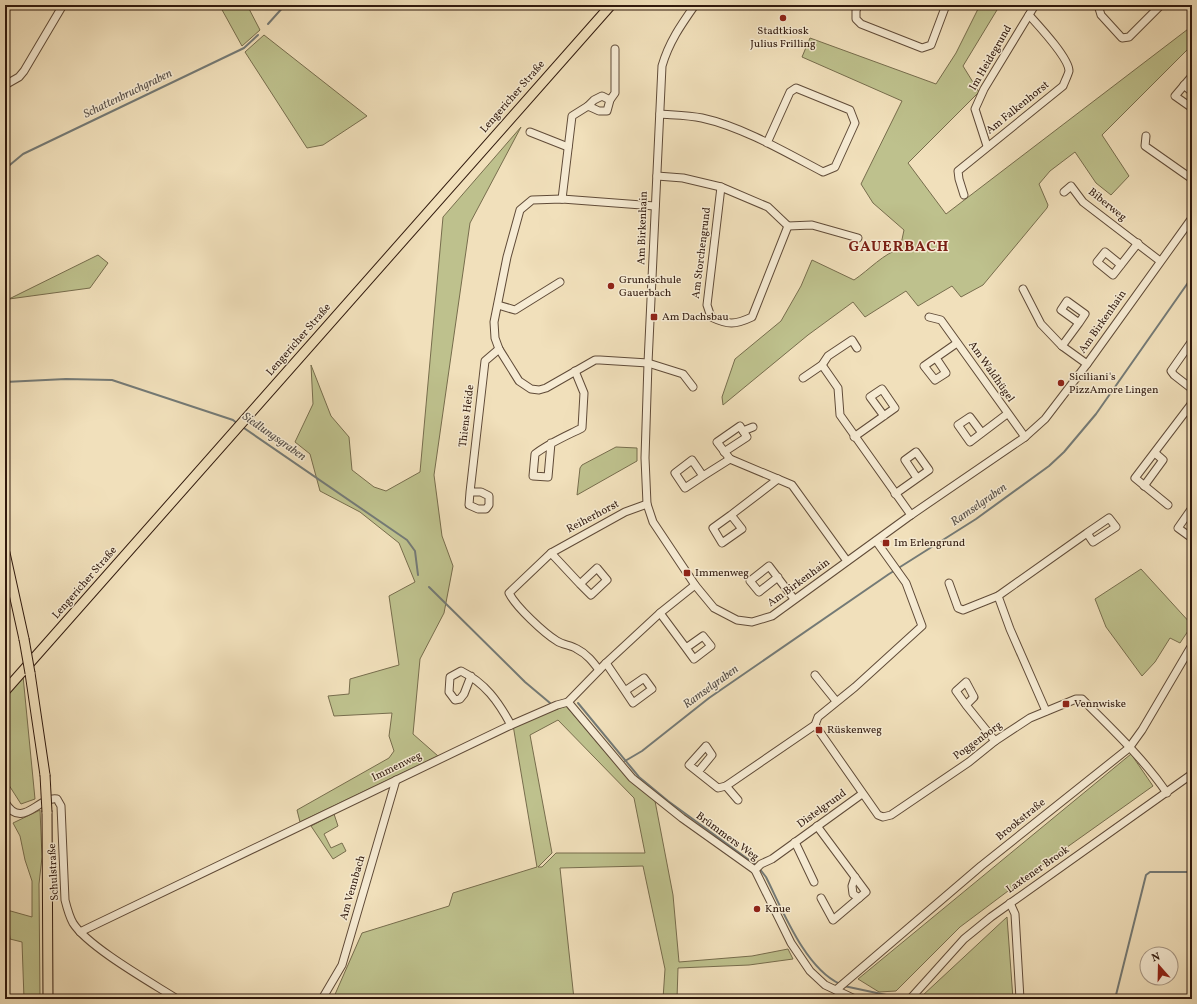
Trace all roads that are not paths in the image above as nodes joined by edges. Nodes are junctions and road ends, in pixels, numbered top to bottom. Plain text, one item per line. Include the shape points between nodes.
1 (63, 5) edge
2 (611, 5) edge
3 (695, 5) edge
4 (858, 5) edge
5 (946, 5) edge
6 (1035, 5) edge
7 (1098, 5) edge
8 (1161, 5) edge
9 (1029, 15) junction
10 (615, 49) dead end
11 (1192, 76) edge
12 (5, 85) edge
13 (1184, 85) junction
14 (1192, 92) edge
15 (610, 100) junction
16 (588, 106) junction
17 (1192, 108) edge
18 (660, 114) junction
19 (530, 132) dead end
20 (1146, 136) dead end
21 (767, 143) junction
22 (988, 146) junction
23 (568, 147) junction
24 (657, 176) junction
25 (1192, 179) edge
26 (721, 187) junction
27 (1064, 192) dead end
28 (964, 195) dead end
29 (562, 199) junction
30 (655, 206) junction
31 (1192, 219) edge
32 (788, 226) junction
33 (858, 238) dead end
34 (1138, 243) junction
35 (1160, 261) junction
36 (1121, 265) dead end
37 (560, 282) dead end
38 (1023, 289) dead end
39 (498, 305) junction
40 (929, 316) dead end
41 (1079, 323) dead end
42 (1192, 341) edge
43 (957, 343) junction
44 (1062, 346) junction
45 (857, 348) dead end
46 (499, 349) junction
47 (936, 358) dead end
48 (648, 363) junction
49 (1087, 364) junction
50 (822, 365) junction
51 (575, 371) junction
52 (803, 378) dead end
53 (693, 387) dead end
54 (1192, 389) edge
55 (1192, 403) edge
56 (1007, 414) junction
57 (884, 416) dead end
58 (753, 427) dead end
59 (744, 431) junction
60 (982, 433) dead end
61 (854, 437) junction
62 (1025, 437) junction
63 (551, 443) junction
64 (724, 452) junction
65 (1154, 453) junction
66 (730, 459) junction
67 (703, 476) dead end
68 (917, 478) dead end
69 (778, 479) junction
70 (1144, 486) junction
71 (470, 492) dead end
72 (895, 494) junction
73 (647, 504) junction
74 (1168, 505) dead end
75 (1192, 508) edge
76 (731, 515) dead end
77 (911, 515) junction
78 (1192, 532) edge
79 (1087, 533) dead end
80 (876, 541) junction
81 (5, 553) edge
82 (551, 553) junction
83 (847, 561) junction
84 (778, 578) dead end
85 (949, 583) dead end
86 (580, 584) dead end
87 (695, 585) junction
88 (998, 596) junction
89 (794, 599) junction
90 (660, 613) junction
91 (1192, 645) edge
92 (686, 648) dead end
93 (606, 663) junction
94 (599, 670) junction
95 (815, 674) dead end
96 (471, 676) dead end
97 (5, 691) edge
98 (625, 691) dead end
99 (568, 702) junction
100 (836, 702) junction
101 (966, 704) dead end
102 (1046, 711) junction
103 (511, 725) junction
104 (815, 725) junction
105 (995, 741) junction
106 (1129, 748) junction
107 (698, 772) dead end
108 (1192, 774) edge
109 (396, 780) junction
110 (726, 786) junction
111 (1167, 793) junction
112 (862, 794) junction
113 (738, 800) dead end
114 (5, 802) edge
115 (817, 826) junction
116 (794, 842) junction
117 (757, 868) junction
118 (814, 882) dead end
119 (821, 898) dead end
120 (1010, 903) junction
121 (80, 932) junction
122 (837, 989) junction
123 (48, 999) edge
124 (178, 999) edge
125 (322, 999) edge
126 (855, 999) edge
127 (910, 999) edge
128 (1020, 999) edge

1 - 12 street via 24,71
2 - 97 main road, Lengericher Straße
3 - 18 street, Am Birkenhain via 667,50 662,66
4 - 5 street via 856,18 861,24 922,48 931,45
6 - 9 street, Im Heidegrund
7 - 8 street via 1102,15 1122,38 1129,37
9 - 22 street, Im Heidegrund via 975,109
9 - 22 street, Am Falkenhorst via 1052,41 1068,65 1069,71 1063,86
10 - 15 street via 615,93
11 - 13 street
13 - 14 street
13 - 17 street via 1175,96
15 - 16 street via 602,96
15 - 16 street via 607,111 599,111
16 - 23 street via 572,116
18 - 21 street via 716,122
18 - 24 street, Am Birkenhain
19 - 23 street
20 - 25 street via 1145,146
21 - 21 street via 790,92 796,88 850,110 855,123 836,167 823,172
22 - 28 street, Am Falkenhorst via 958,171
23 - 29 street
24 - 26 street via 683,178
24 - 30 street, Am Birkenhain
26 - 32 street via 768,207
26 - 32 street, Am Storchengrund via 707,305 711,317 724,323 738,323 752,317
27 - 34 street, Biberweg via 1071,186 1083,202
29 - 30 street
29 - 39 street via 532,200 520,210 507,257
30 - 48 street, Am Birkenhain
31 - 35 street, Am Birkenhain
32 - 33 street via 812,225
34 - 35 street, Biberweg
34 - 36 street
35 - 49 street, Am Birkenhain
37 - 39 street via 515,310
38 - 44 street via 1041,324
39 - 46 street via 494,322
40 - 43 street, Am Waldhügel via 941,320
41 - 44 street
42 - 54 street via 1171,371
43 - 47 street, Am Waldhügel
43 - 56 street, Am Waldhügel
44 - 49 street
45 - 50 street via 852,340 828,356
46 - 51 street via 519,381 531,389 546,388
46 - 71 street, Thiens Heide via 485,361
48 - 51 street via 595,360
48 - 53 street via 683,374
48 - 73 street, Am Birkenhain via 645,458
49 - 62 street, Am Birkenhain via 1056,406
50 - 52 street
50 - 61 street via 838,388 840,415
51 - 63 street via 584,393 582,428
55 - 65 street
56 - 60 street, Am Waldhügel
56 - 62 street, Am Waldhügel
57 - 61 street
58 - 59 street
59 - 64 street via 746,437
59 - 64 street via 740,426 718,442
61 - 72 street
62 - 77 street, Am Birkenhain
63 - 63 street via 534,454 533,476 548,477
64 - 66 street
65 - 70 street via 1135,478
65 - 70 street via 1163,460
66 - 67 street
66 - 69 street
68 - 72 street
69 - 76 street
69 - 83 street via 792,486
70 - 74 street
72 - 77 street
73 - 82 street, Reiherhorst via 625,512
73 - 87 street, Am Birkenhain via 653,522
75 - 78 street via 1178,528 1189,536
77 - 80 street, Am Birkenhain
79 - 88 street
80 - 83 street, Am Birkenhain
80 - 100 street via 906,583 922,626
81 - 123 main road, bridge via 24,639 45,775
82 - 86 street
82 - 94 street, Reiherhorst via 509,593 512,599 552,637 588,656
83 - 89 street, Am Birkenhain
84 - 89 street
85 - 88 street via 958,608 963,610
87 - 89 street, Am Birkenhain via 714,608 737,620 762,620 772,616
87 - 90 street, Immenweg
88 - 102 street
90 - 92 street
90 - 93 street, Immenweg
91 - 106 street, Brookstraße
93 - 94 street, Immenweg
93 - 98 street
94 - 99 street, Immenweg
95 - 100 street
96 - 103 street via 499,703
99 - 103 street, Immenweg
99 - 117 street, Brümmers Weg via 632,778 682,818
100 - 104 street via 818,717
101 - 105 street
102 - 105 street, Poggenborg via 1030,718
102 - 106 street, Poggenborg via 1082,699
103 - 109 street, Immenweg
104 - 110 street
104 - 112 street, Poggenborg
105 - 112 street, Poggenborg via 969,762 891,815 878,815
106 - 111 street, Poggenborg
106 - 122 street, Brookstraße via 981,866
107 - 110 street via 718,788
108 - 111 street, Laxtener Brook
109 - 121 street, Immenweg
109 - 125 street, Am Vennbach via 342,965
110 - 113 street
111 - 120 street, Laxtener Brook
112 - 115 street, Distelgrund
114 - 121 street, Schulstraße via 17,813 25,812 54,798 60,802 66,905 70,918
115 - 116 street, Distelgrund
115 - 119 street via 866,892 833,920
116 - 117 street, Distelgrund
116 - 118 street, Distelgrund
117 - 122 street, Brümmers Weg via 791,943 810,971 825,985
120 - 127 street, Laxtener Brook via 964,939
120 - 128 street via 1015,914
121 - 124 street, Schulstraße
122 - 126 street, Brümmers Weg

